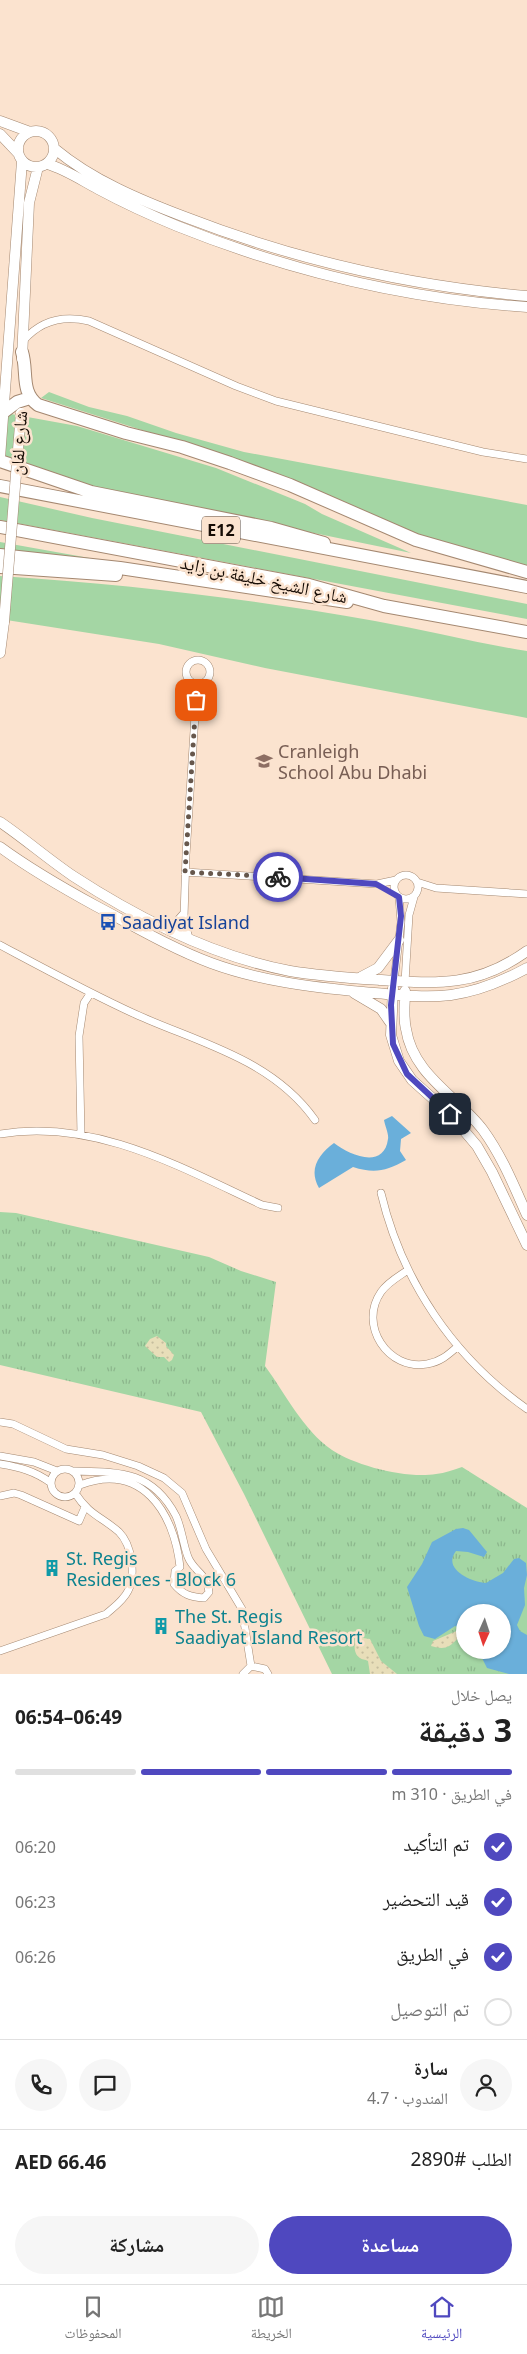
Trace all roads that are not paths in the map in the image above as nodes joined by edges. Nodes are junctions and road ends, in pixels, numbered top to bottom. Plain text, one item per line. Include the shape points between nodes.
1 (0, 121) edge
2 (30, 132) junction
3 (0, 134) edge
4 (55, 149) junction
5 (20, 157) junction
6 (43, 166) junction
7 (527, 296) edge
8 (527, 307) edge
9 (22, 348) junction
10 (26, 399) junction
11 (5, 411) junction
12 (0, 459) edge
13 (527, 459) edge
14 (0, 486) edge
15 (0, 527) edge
16 (349, 554) junction
17 (0, 555) edge
18 (0, 567) edge
19 (527, 572) edge
20 (193, 579) junction
21 (527, 588) edge
22 (384, 606) junction
23 (527, 632) edge
24 (0, 652) edge
25 (206, 681) junction
26 (191, 682) junction
27 (196, 700) junction
28 (1, 822) edge
29 (0, 847) edge
30 (185, 872) junction
31 (396, 880) junction
32 (417, 882) junction
33 (376, 884) junction
34 (436, 888) junction
35 (527, 894) edge
36 (398, 896) junction
37 (415, 896) junction
38 (184, 912) junction
39 (166, 928) junction
40 (189, 939) junction
41 (399, 940) junction
42 (0, 945) edge
43 (527, 951) edge
44 (527, 968) edge
45 (354, 978) junction
46 (291, 984) junction
47 (399, 989) junction
48 (351, 991) junction
49 (90, 994) junction
50 (390, 1023) junction
51 (315, 1120) dead end
52 (0, 1134) edge
53 (81, 1135) junction
54 (382, 1193) dead end
55 (278, 1208) dead end
56 (527, 1215) edge
57 (527, 1245) edge
58 (408, 1270) junction
59 (458, 1347) junction
60 (527, 1409) edge
61 (0, 1422) edge
62 (0, 1456) edge
63 (0, 1464) edge
64 (57, 1471) junction
65 (74, 1471) junction
66 (51, 1483) junction
67 (80, 1485) junction
68 (75, 1494) junction
69 (0, 1496) edge
70 (85, 1507) junction
71 (192, 1565) junction
72 (180, 1566) junction
73 (0, 1651) edge
74 (251, 1666) junction
75 (243, 1674) edge
76 (268, 1674) edge

1 - 2 street
2 - 4 street via 39,130 47,134
2 - 5 street via 20,140
3 - 5 street
4 - 6 street via 53,158
4 - 7 street via 82,169 145,200 284,252 415,283
5 - 6 street via 30,166
5 - 11 street, شارع لفان
6 - 8 street via 62,170 165,222 277,262 402,292
6 - 9 street via 29,203
9 - 10 highway
9 - 13 street via 34,330 50,322 67,318 89,321 276,401 483,452
10 - 11 highway
10 - 19 highway via 43,407 254,471 400,534
10 - 24 street, شارع لفان, bridge via 21,413
11 - 12 street, شارع لفان
12 - 16 highway via 64,484 104,495 288,531
14 - 16 highway, E12
15 - 22 highway, شارع الشيخ خليفة بن زايد / E12 via 309,585
16 - 21 highway, E12
17 - 20 highway
18 - 20 highway
20 - 22 highway
22 - 23 highway, شارع الشيخ خليفة بن زايد / E12
25 - 26 street via 202,684
25 - 26 street via 210,674 208,666 197,660 189,664 186,671
25 - 27 street
26 - 27 street
27 - 30 street
28 - 39 street via 87,884
29 - 46 street via 60,886 164,942 232,970
30 - 33 street
30 - 38 street
31 - 32 street via 409,875
31 - 33 street
31 - 36 street via 394,888
32 - 34 street
32 - 37 street
33 - 36 street
34 - 35 street
34 - 37 street
36 - 37 street via 405,899
36 - 41 street via 401,911
37 - 47 street via 409,915
38 - 39 street
38 - 40 street
39 - 40 street
40 - 45 street via 266,965
41 - 45 street via 378,968 367,976
41 - 47 street
42 - 49 street
43 - 47 street via 476,978
44 - 47 street via 464,994 432,998
45 - 47 street
46 - 47 street via 312,982
46 - 48 street
47 - 48 street
47 - 50 street
47 - 56 street via 410,1045 418,1062 473,1118 493,1144
48 - 50 street via 378,1006
49 - 51 street via 249,1062 304,1103
49 - 53 street via 84,1003 79,1036
50 - 57 street via 393,1044 402,1068 417,1086 450,1114 477,1146
52 - 53 street via 48,1131
53 - 55 street via 118,1142 158,1156 262,1205
54 - 58 street via 392,1232
58 - 59 street via 422,1297
58 - 59 street via 386,1286 375,1304 374,1325 382,1345 399,1360 421,1365 443,1359
59 - 60 street via 496,1386
61 - 74 street via 13,1424 66,1450 103,1455 138,1466 164,1478 182,1493 206,1549 242,1609
62 - 64 street via 34,1462
63 - 66 street via 41,1475
64 - 65 street via 66,1468
64 - 66 street
65 - 67 street
65 - 71 street via 130,1474 148,1485 168,1503
66 - 68 street via 57,1495 67,1497
67 - 68 street
67 - 72 street via 96,1479 116,1478 147,1492 162,1509 170,1526
68 - 70 street
69 - 70 street via 14,1493 79,1521
70 - 73 street via 120,1533 128,1548 132,1579 128,1591 120,1603 106,1614
71 - 72 street
71 - 72 street via 208,1582 209,1592 204,1598 192,1598 174,1584 175,1571
74 - 75 street
74 - 76 street via 265,1669

